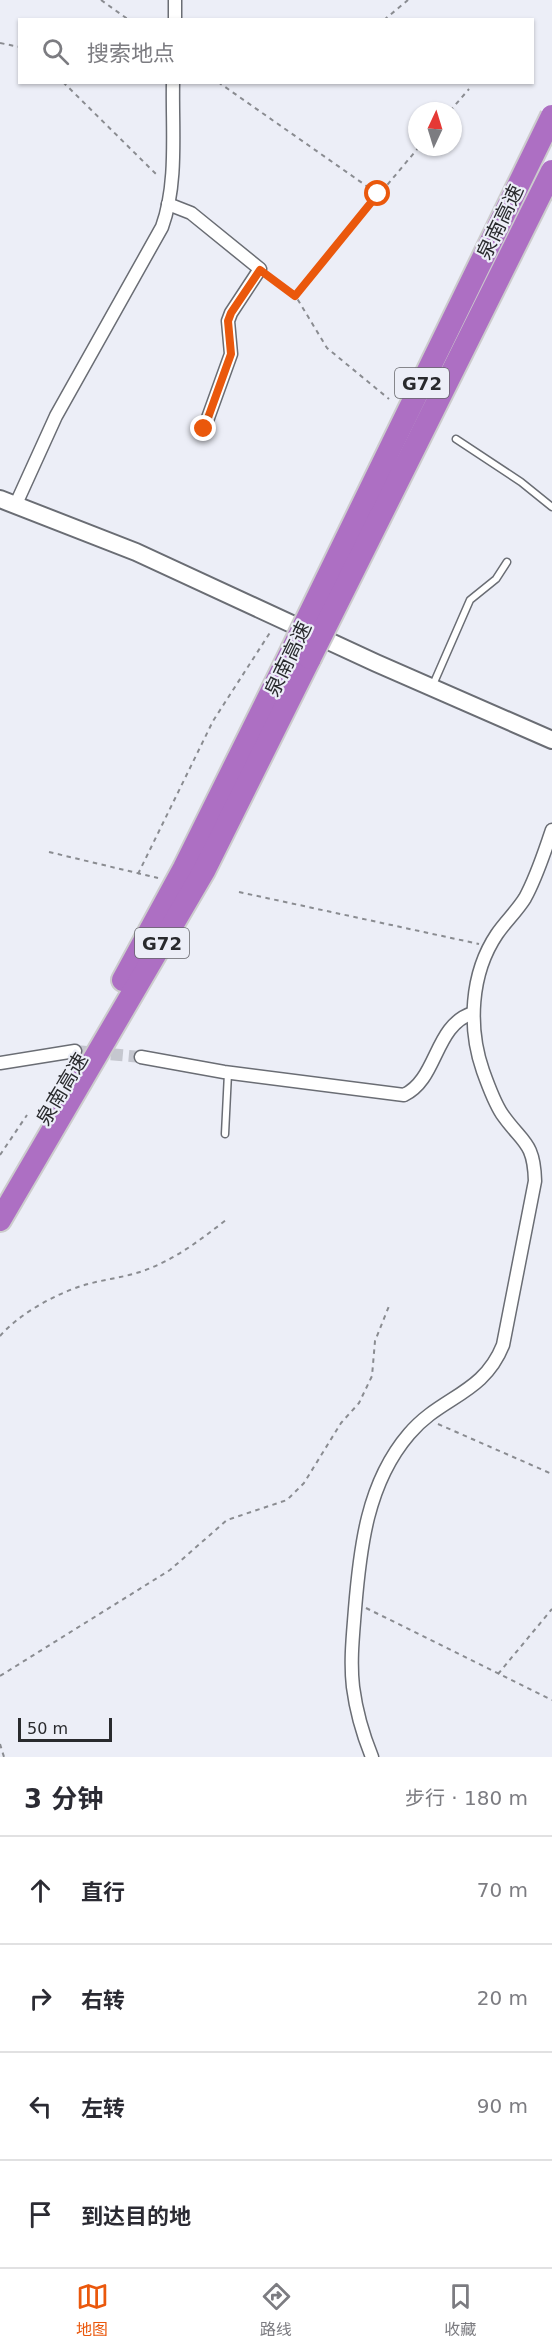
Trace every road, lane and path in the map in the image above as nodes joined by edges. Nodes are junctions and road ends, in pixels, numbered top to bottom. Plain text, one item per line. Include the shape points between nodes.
1 (101, 0) edge
2 (175, 0) edge
3 (408, 0) edge
4 (126, 18) edge
5 (175, 18) edge
6 (386, 18) edge
7 (0, 44) edge
8 (18, 47) edge
9 (65, 84) edge
10 (173, 84) edge
11 (221, 84) edge
12 (469, 89) dead end
13 (458, 102) edge
14 (552, 116) edge
15 (411, 156) edge
16 (552, 171) edge
17 (170, 188) junction
18 (378, 194) junction
19 (168, 204) junction
20 (260, 270) junction
21 (295, 296) junction
22 (389, 399) dead end
23 (204, 429) dead end
24 (456, 439) dead end
25 (8, 502) edge
26 (552, 507) edge
27 (507, 562) dead end
28 (279, 618) junction
29 (301, 654) junction
30 (432, 688) junction
31 (552, 740) edge
32 (552, 830) edge
33 (49, 852) dead end
34 (138, 873) junction
35 (167, 879) dead end
36 (239, 892) dead end
37 (490, 946) junction
38 (473, 1013) junction
39 (75, 1050) tunnel mouth
40 (141, 1057) tunnel mouth
41 (0, 1064) edge
42 (228, 1072) junction
43 (27, 1115) dead end
44 (225, 1134) dead end
45 (0, 1155) edge
46 (0, 1190) edge
47 (0, 1220) edge
48 (226, 1220) dead end
49 (389, 1306) dead end
50 (0, 1336) edge
51 (425, 1418) junction
52 (552, 1474) edge
53 (355, 1603) junction
54 (552, 1609) edge
55 (498, 1674) junction
56 (0, 1676) edge
57 (552, 1700) edge
58 (0, 1744) edge
59 (4, 1757) edge
60 (372, 1757) edge

1 - 4 path
2 - 5 street
3 - 6 path
7 - 8 path
9 - 17 path
10 - 17 street
11 - 18 path
12 - 13 path
14 - 29 highway, 泉南高速 / G72, bridge
15 - 18 path
16 - 29 highway, 泉南高速 / G72, bridge
17 - 19 street
18 - 21 path
19 - 20 street via 191,213
19 - 25 street via 162,227
20 - 21 path
20 - 23 street via 228,321 231,354
21 - 22 path via 327,348
24 - 26 lane
25 - 28 street via 136,552
27 - 30 lane via 496,579 470,600
28 - 30 street
28 - 34 path via 213,721
29 - 46 highway, 泉南高速 / G72 via 74,1072
29 - 47 highway, 泉南高速 / G72 via 204,871
30 - 31 street
32 - 37 street via 537,874
33 - 34 path
34 - 35 path
36 - 37 path
37 - 38 street via 482,963
38 - 42 street via 457,1020 418,1085 404,1095
38 - 51 street via 483,1072 501,1112 531,1147 535,1181 503,1345 495,1363 483,1379
39 - 41 street
40 - 42 street
42 - 44 lane
43 - 45 path
48 - 50 path via 182,1254 140,1272 81,1286 58,1296 9,1325
49 - 56 path via 375,1341 372,1376 359,1403 304,1483 287,1500 226,1520 170,1570
51 - 52 path
51 - 53 street via 408,1435 383,1473 366,1517
53 - 55 path
53 - 60 street via 353,1688
54 - 55 path
55 - 57 path
58 - 59 path

